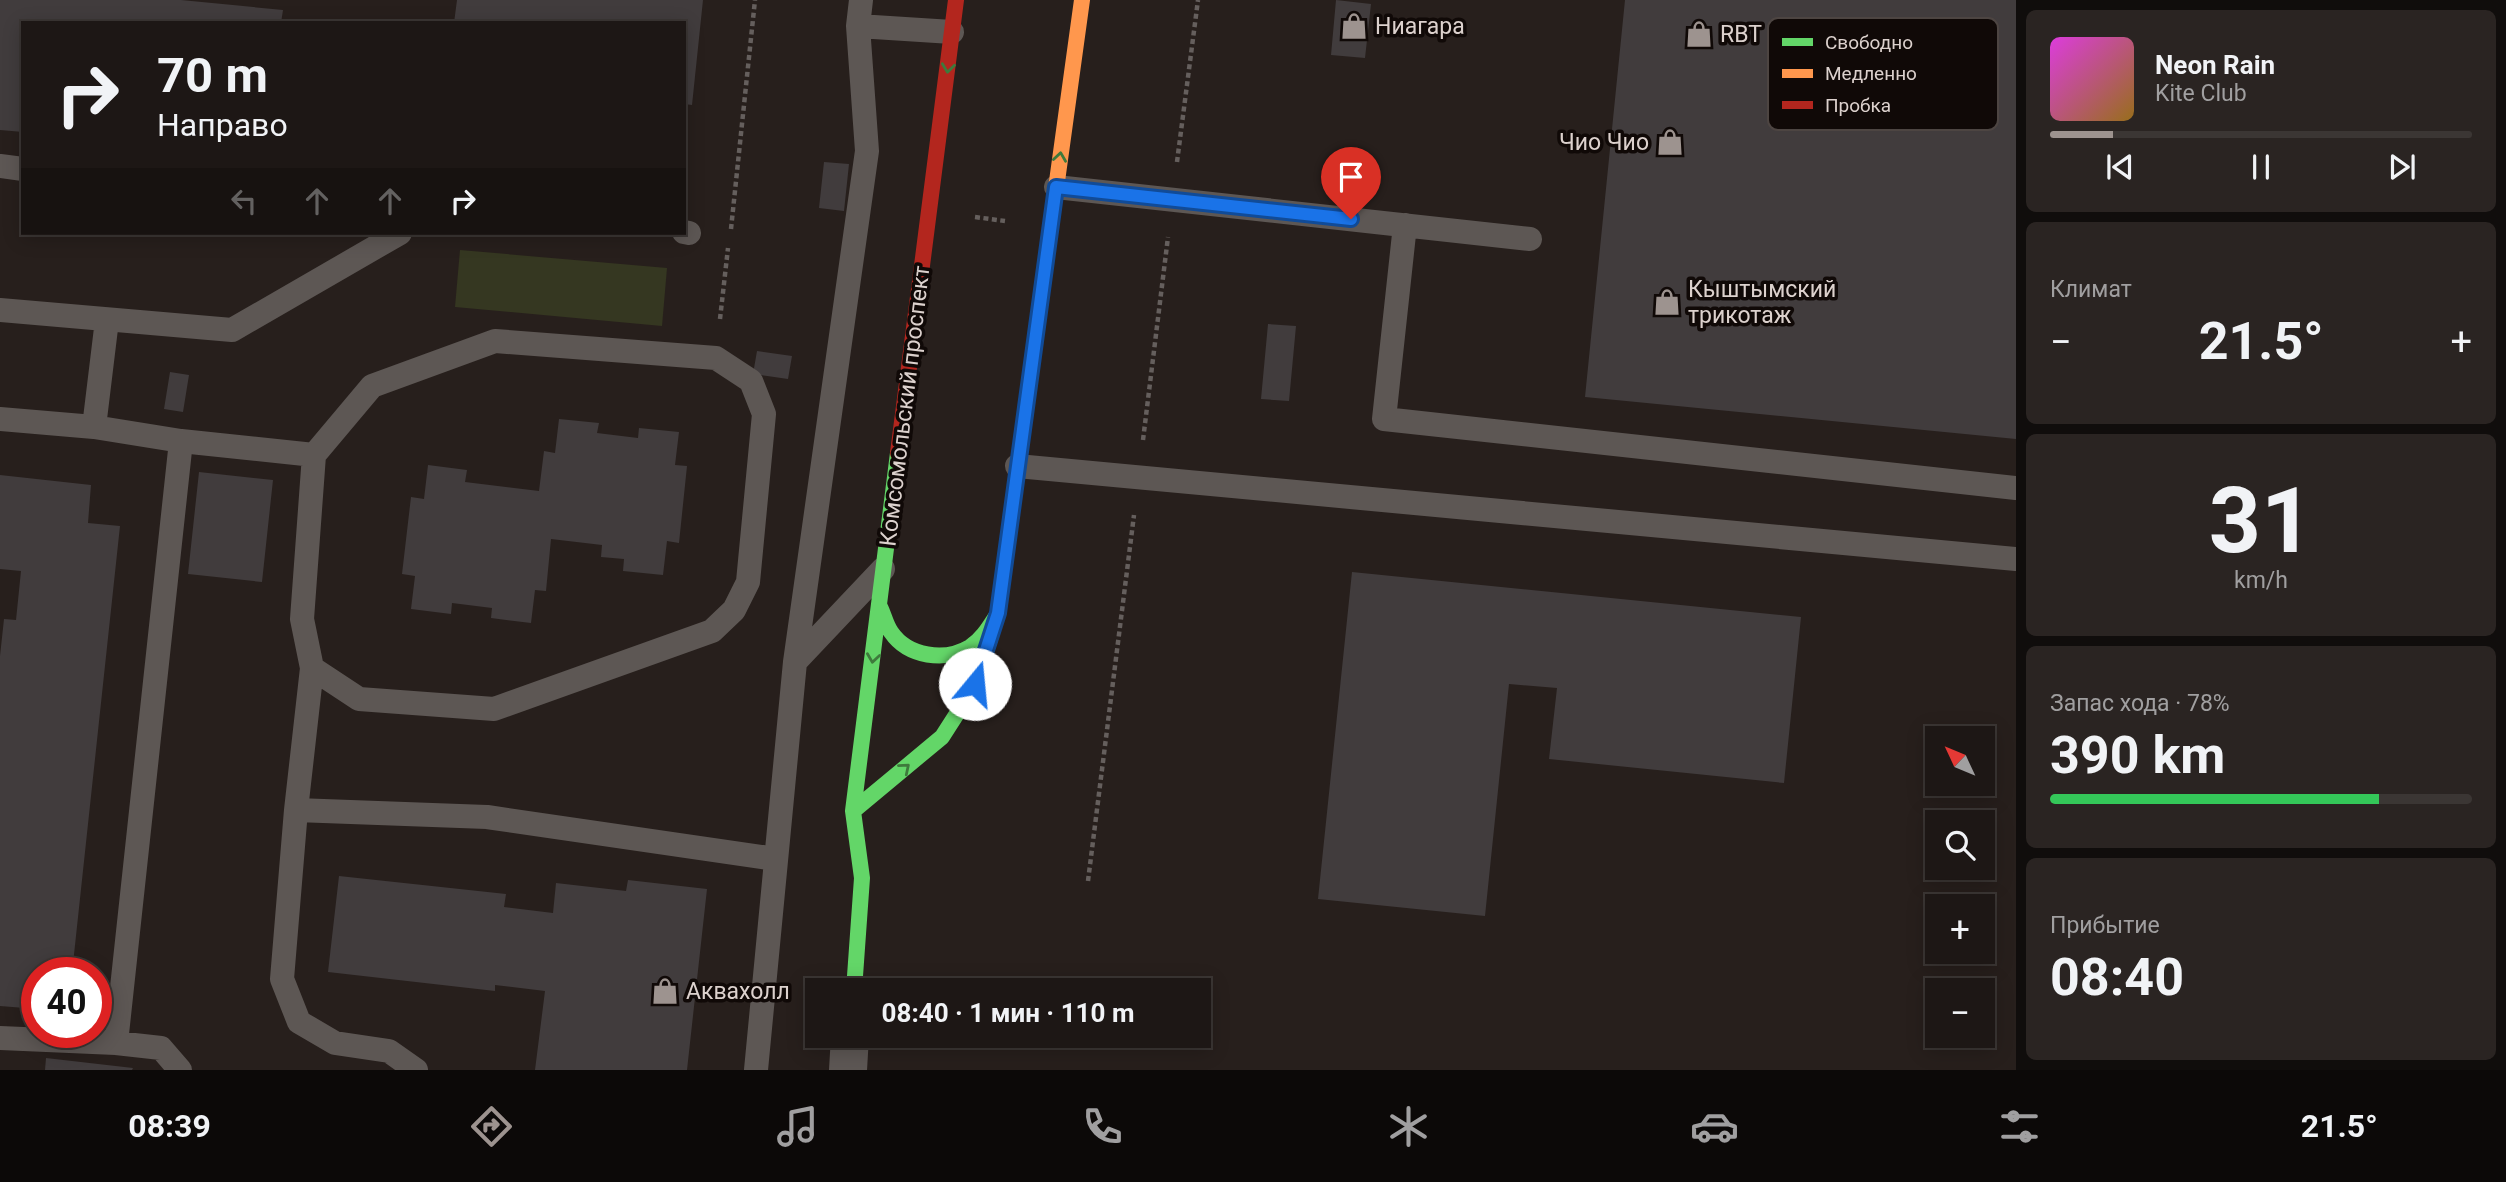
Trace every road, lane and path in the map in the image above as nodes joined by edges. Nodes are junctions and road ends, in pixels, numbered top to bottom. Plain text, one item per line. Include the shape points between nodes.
1 (755, 0) edge
2 (861, 0) edge
3 (956, 0) edge
4 (1082, 0) edge
5 (858, 26) junction
6 (952, 32) junction
7 (0, 166) edge
8 (21, 169) edge
9 (1056, 187) junction
10 (1405, 225) junction
11 (397, 235) edge
12 (1530, 239) dead end
13 (0, 310) edge
14 (107, 320) junction
15 (716, 358) junction
16 (0, 419) edge
17 (94, 427) junction
18 (181, 441) junction
19 (314, 455) junction
20 (1017, 466) junction
21 (2016, 488) edge
22 (2016, 559) edge
23 (885, 567) junction
24 (880, 607) junction
25 (998, 613) junction
26 (795, 663) junction
27 (312, 668) junction
28 (296, 810) junction
29 (853, 811) junction
30 (776, 859) junction
31 (854, 978) edge
32 (0, 1038) edge
33 (116, 1043) junction
34 (849, 1048) edge
35 (180, 1070) edge
36 (416, 1070) edge
37 (756, 1070) edge
38 (848, 1070) edge

1 - 15 path
2 - 5 lane
3 - 6 street, Комсомольский проспект
9 -> 4 street
5 - 6 lane
5 - 26 lane via 867,151
6 -> 23 street, Комсомольский проспект
7 - 8 lane
9 - 10 lane
9 - 20 street
10 - 12 lane
10 - 21 lane via 1384,419
11 - 14 lane via 232,330
13 - 14 lane
14 - 17 lane
15 - 19 lane via 495,341 372,386
15 - 27 lane via 751,381 764,414 748,583 734,610 712,631 494,709 359,699
16 - 17 lane
17 - 18 lane
18 - 19 lane
18 - 33 lane
19 - 27 lane via 302,619
20 - 22 lane
20 - 25 street
23 - 24 street, Комсомольский проспект
23 - 26 lane
24 - 25 street via 891,632 904,645 934,655 956,654 972,645
24 -> 29 street, Комсомольский проспект
29 -> 25 street via 942,737 975,684
26 - 30 lane
27 - 28 lane
28 - 30 lane via 487,817
28 - 36 lane via 282,979 299,1022 335,1043 389,1051
29 - 31 street, Комсомольский проспект via 862,878
30 - 37 lane
32 - 33 lane
33 - 35 lane via 160,1048
34 - 38 street

